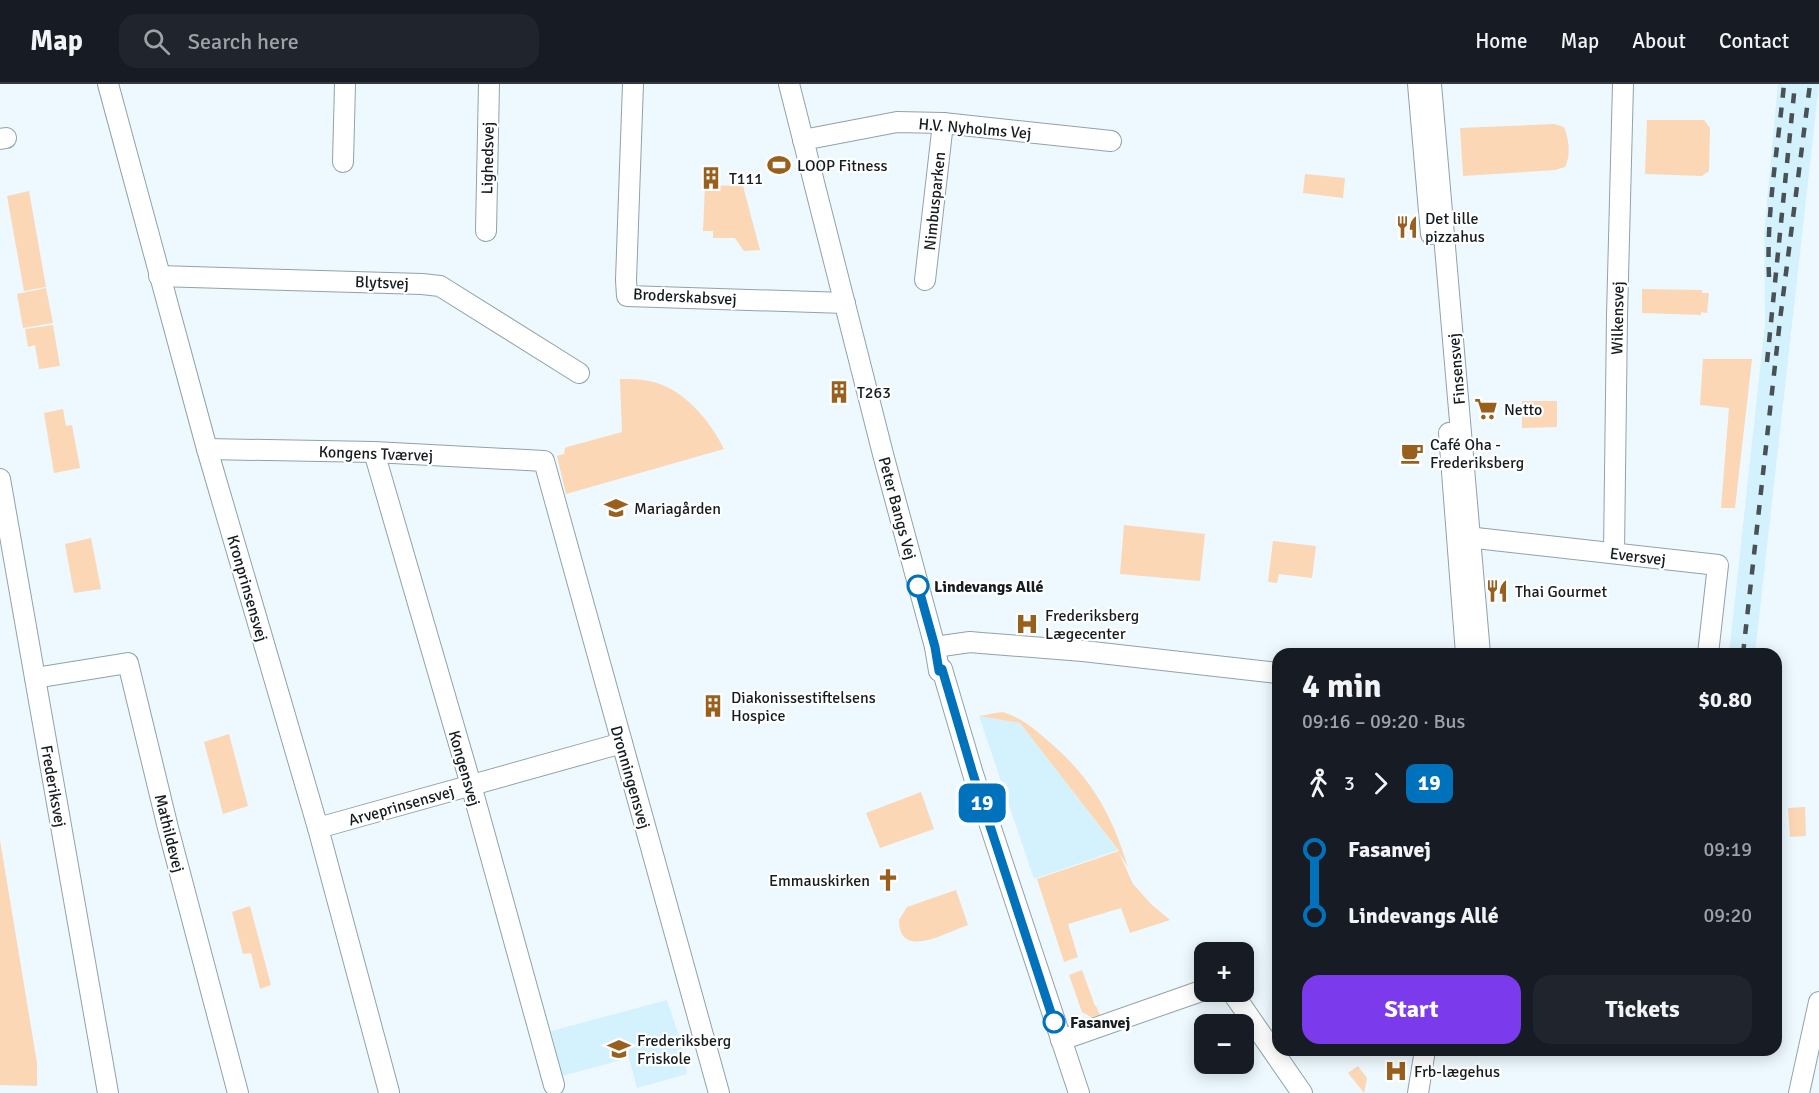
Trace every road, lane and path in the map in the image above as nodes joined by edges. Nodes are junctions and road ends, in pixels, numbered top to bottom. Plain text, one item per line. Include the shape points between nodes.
1 (108, 84) edge
2 (345, 84) edge
3 (489, 84) edge
4 (633, 84) edge
5 (789, 84) edge
6 (1418, 84) edge
7 (1431, 84) edge
8 (1623, 84) edge
9 (943, 123) junction
10 (803, 140) junction
11 (1111, 141) dead end
12 (343, 162) dead end
13 (486, 231) dead end
14 (159, 276) junction
15 (925, 280) dead end
16 (845, 303) junction
17 (579, 373) dead end
18 (207, 449) junction
19 (374, 452) junction
20 (543, 461) joint
21 (0, 479) edge
22 (1463, 535) junction
23 (1614, 552) junction
24 (935, 647) junction
25 (1466, 648) edge
26 (1479, 648) edge
27 (1709, 648) edge
28 (1272, 672) edge
29 (35, 678) junction
30 (622, 743) junction
31 (471, 785) junction
32 (318, 828) junction
33 (1194, 993) edge
34 (1239, 1002) edge
35 (1819, 1002) edge
36 (1061, 1040) junction
37 (1272, 1050) edge
38 (1276, 1056) edge
39 (1430, 1056) edge
40 (1431, 1056) edge
41 (554, 1085) dead end
42 (389, 1092) edge
43 (108, 1093) edge
44 (238, 1093) edge
45 (719, 1093) edge
46 (1078, 1093) edge
47 (1302, 1093) edge
48 (1419, 1093) edge
49 (1432, 1093) edge
50 (1799, 1093) edge

1 - 14 street, Kronprinsensvej
2 - 12 street
3 - 13 street, Lighedsvej
4 - 16 street, Broderskabsvej via 627,296
5 - 10 street, Peter Bangs Vej
6 - 22 street, Finsensvej
7 - 22 street, Finsensvej
8 - 23 street, Wilkensvej
9 - 10 street, H.V. Nyholms Vej via 897,122
9 - 11 street, H.V. Nyholms Vej
9 - 15 street, Nimbusparken
10 - 16 street, Peter Bangs Vej
14 - 17 street, Blytsvej via 441,286
14 - 18 street, Kronprinsensvej
16 - 24 street, Peter Bangs Vej
18 - 19 street, Kongens Tværvej
18 - 32 street, Kronprinsensvej
19 - 20 street, Kongens Tværvej
19 - 31 street, Kongensvej
20 - 30 street, Dronningensvej
21 - 29 street, Frederiksvej
22 - 23 street, Eversvej
22 - 25 street, Finsensvej
22 - 26 street, Finsensvej
23 - 27 street, Eversvej via 1718,565
24 - 28 street via 970,642
24 - 36 street, Peter Bangs Vej via 939,671 942,669
29 - 43 street, Frederiksvej
29 - 44 street, Mathildevej via 128,663
30 - 31 street, Arveprinsensvej
30 - 45 street, Dronningensvej
31 - 32 street, Arveprinsensvej
31 - 41 street, Kongensvej
32 - 42 street, Kronprinsensvej
33 - 36 street
34 - 37 street
35 - 50 street
36 - 46 street, Peter Bangs Vej
38 - 47 street
39 - 48 street
40 - 49 street

